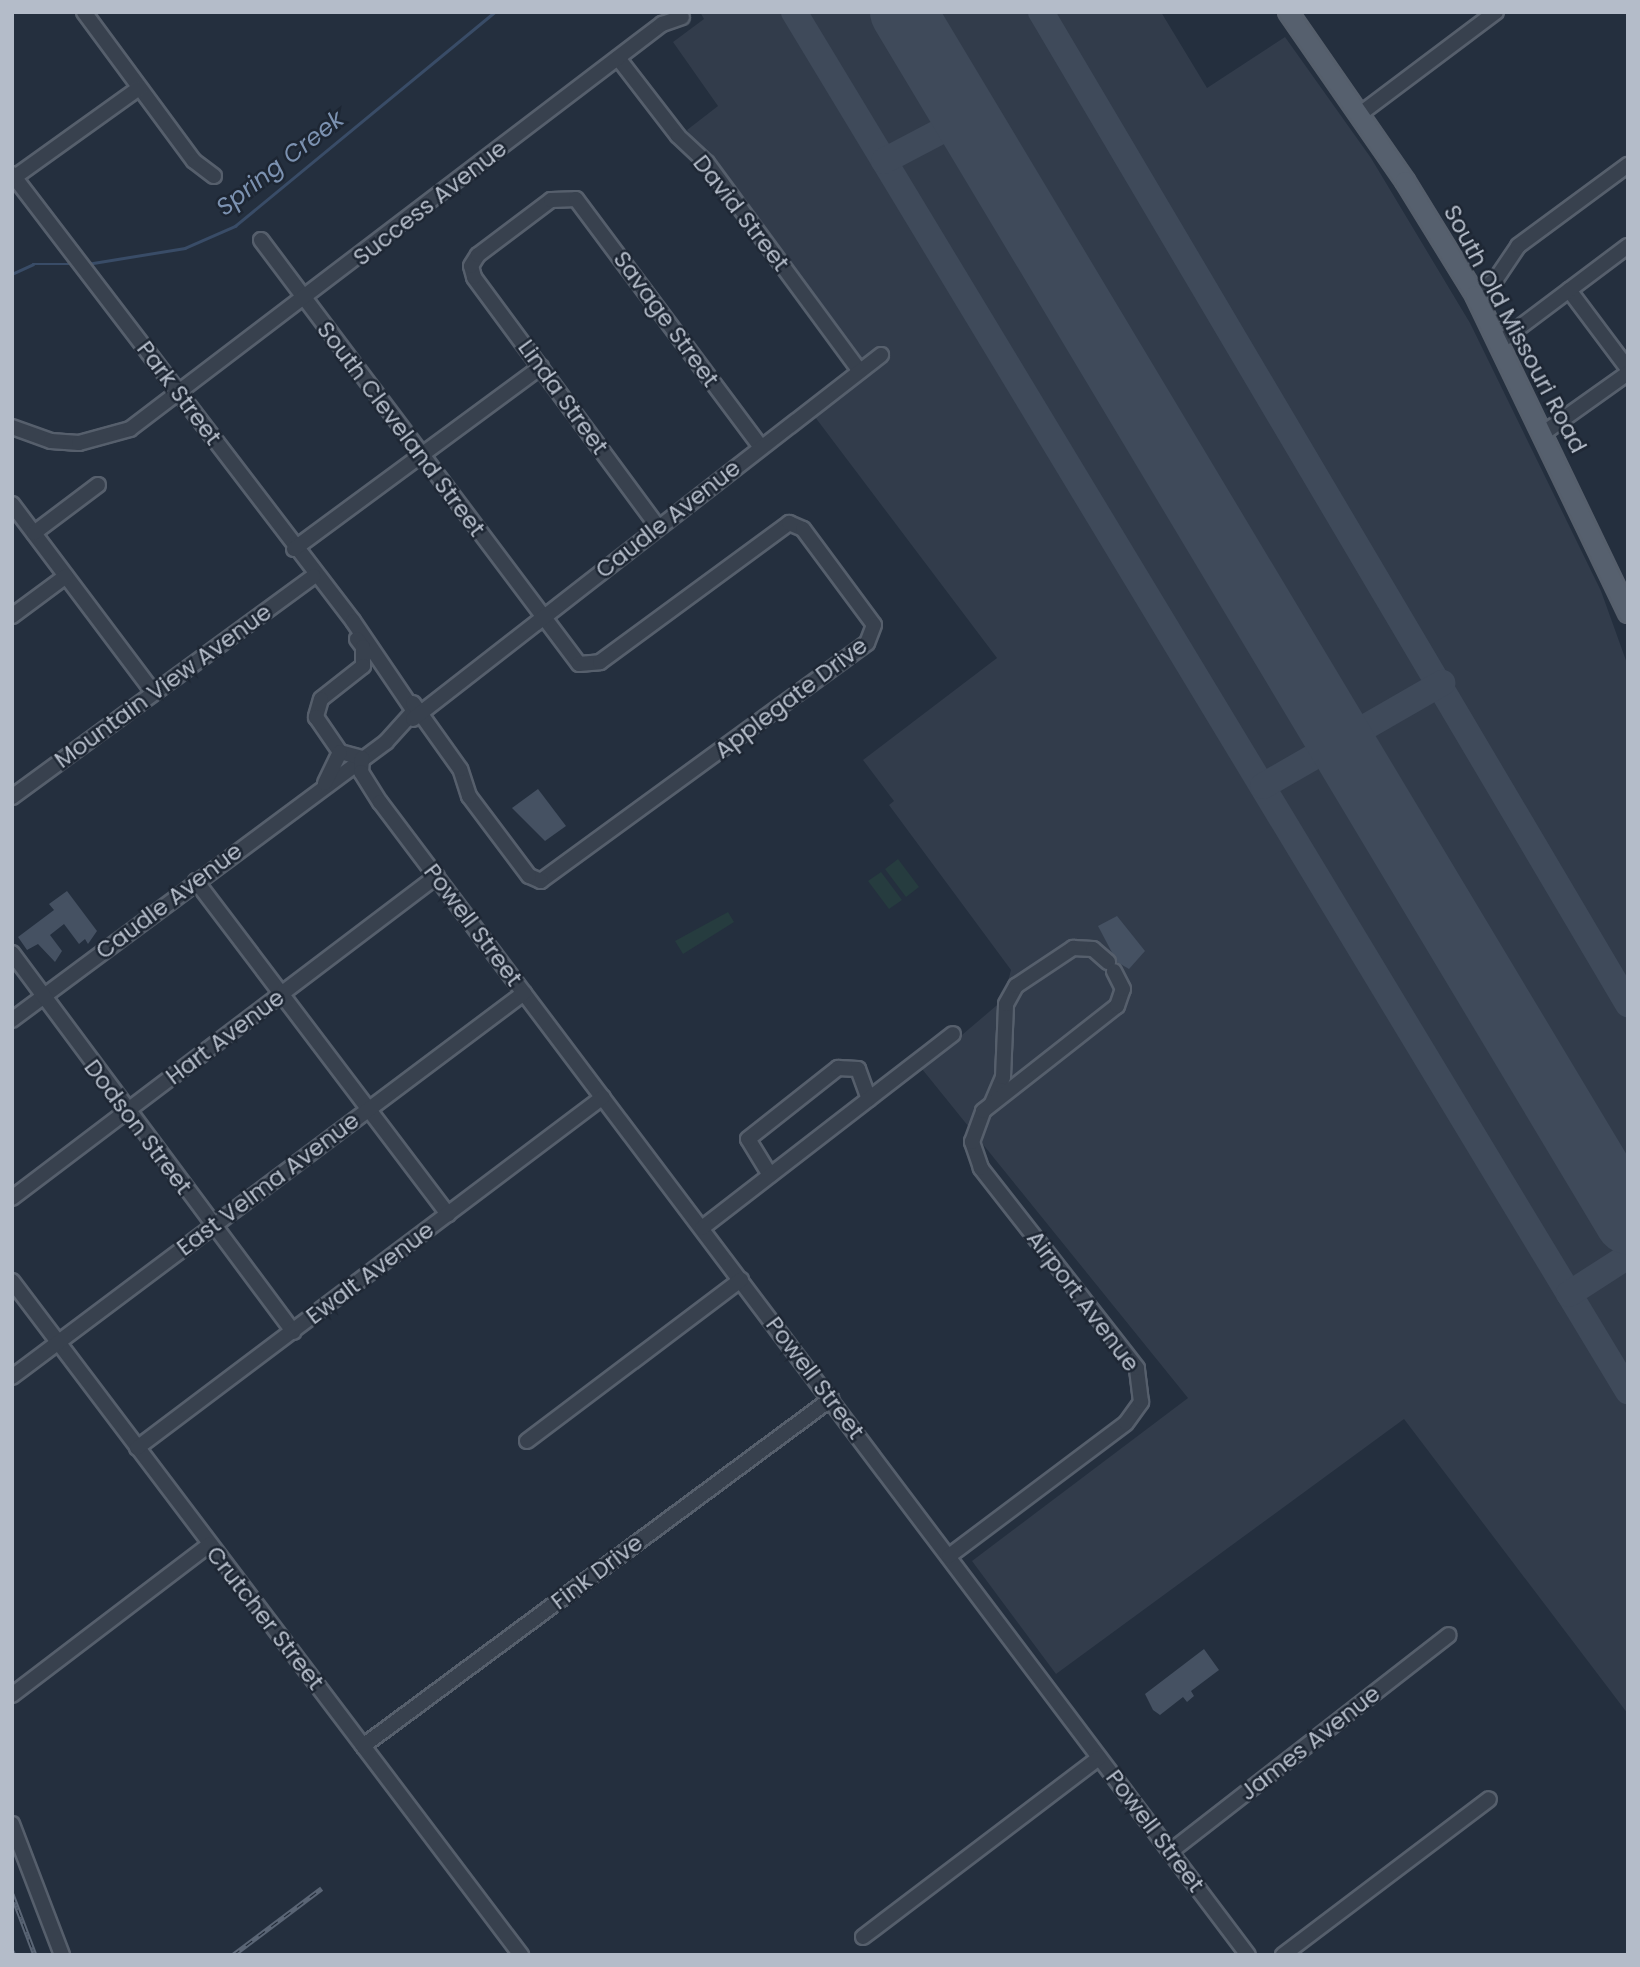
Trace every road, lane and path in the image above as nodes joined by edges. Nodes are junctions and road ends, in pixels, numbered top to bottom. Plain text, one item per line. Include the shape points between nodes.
1 (84, 12) edge
2 (1288, 12) edge
3 (1496, 12) edge
4 (682, 17) dead end
5 (618, 58) junction
6 (139, 88) junction
7 (1360, 114) junction
8 (1628, 165) edge
9 (13, 176) edge
10 (214, 176) dead end
11 (261, 240) dead end
12 (1628, 246) edge
13 (471, 266) joint
14 (1569, 290) junction
15 (1475, 295) junction
16 (305, 299) junction
17 (1500, 342) junction
18 (881, 355) dead end
19 (541, 367) junction
20 (860, 371) junction
21 (1628, 371) edge
22 (178, 392) junction
23 (12, 427) edge
24 (1545, 432) junction
25 (760, 446) junction
26 (420, 455) junction
27 (98, 485) dead end
28 (12, 504) edge
29 (658, 527) junction
30 (34, 533) junction
31 (294, 549) junction
32 (66, 576) junction
33 (314, 576) junction
34 (1628, 613) edge
35 (343, 614) junction
36 (12, 616) edge
37 (542, 617) junction
38 (362, 666) junction
39 (387, 666) junction
40 (154, 693) junction
41 (416, 712) junction
42 (340, 752) junction
43 (356, 763) junction
44 (325, 783) junction
45 (12, 797) edge
46 (437, 876) junction
47 (196, 881) junction
48 (12, 953) edge
49 (524, 993) junction
50 (282, 994) junction
51 (43, 996) junction
52 (12, 1020) edge
53 (953, 1034) dead end
54 (603, 1097) junction
55 (869, 1099) junction
56 (992, 1103) junction
57 (369, 1109) junction
58 (128, 1111) junction
59 (770, 1175) junction
60 (12, 1198) edge
61 (448, 1214) junction
62 (212, 1226) junction
63 (702, 1228) junction
64 (12, 1280) edge
65 (741, 1280) junction
66 (293, 1332) junction
67 (59, 1342) junction
68 (12, 1377) edge
69 (831, 1399) junction
70 (527, 1441) dead end
71 (137, 1448) junction
72 (209, 1545) junction
73 (949, 1556) junction
74 (1450, 1634) dead end
75 (12, 1695) edge
76 (363, 1746) junction
77 (1099, 1758) junction
78 (1489, 1799) dead end
79 (12, 1824) edge
80 (1170, 1852) junction
81 (863, 1937) dead end
82 (62, 1955) edge
83 (520, 1955) edge
84 (1248, 1955) edge
85 (1283, 1955) edge

1 - 6 street
2 - 7 main road, South Old Missouri Road
3 - 7 street
4 - 5 street, Success Avenue via 662,24
5 - 16 street, Success Avenue
5 - 20 street, David Street via 678,136 707,163
6 - 9 street
6 - 10 street via 194,161
7 - 15 main road, South Old Missouri Road
8 - 15 street via 1518,246 1496,279
9 - 22 street, Park Street
11 - 16 street, South Cleveland Street
12 - 14 street
13 - 19 street, Linda Street
13 - 25 street, Savage Street via 551,200 568,196 582,204
14 - 17 street
14 - 21 street
15 - 17 main road, South Old Missouri Road
16 - 22 street, Success Avenue
16 - 26 street, South Cleveland Street
17 - 24 main road, South Old Missouri Road
18 - 20 street, Caudle Avenue
19 - 26 street
19 - 29 street, Linda Street
20 - 25 street, Caudle Avenue
21 - 24 street
22 - 23 street, Success Avenue via 131,429 106,439 51,441
22 - 31 street, Park Street
24 - 34 main road, South Old Missouri Road
25 - 29 street, Caudle Avenue
26 - 31 street
26 - 37 street, South Cleveland Street
27 - 30 street
28 - 30 street
29 - 37 street, Caudle Avenue
30 - 32 street
31 - 33 street, Park Street
32 - 36 street
32 - 40 street
33 - 35 street, Park Street
33 - 40 street, Mountain View Avenue
35 - 38 street, Park Street via 363,647
35 - 39 street, Park Street
37 - 41 street, Caudle Avenue
37 - 41 street, Applegate Drive via 579,664 593,666 794,523 871,619 874,631 867,643 541,881 529,876 469,796 460,769
38 - 39 street
38 - 42 street via 316,707 320,725
39 - 41 street, Park Street
40 - 45 street, Mountain View Avenue
41 - 43 street
42 - 43 street, Powell Street
42 - 44 street, Caudle Avenue
43 - 44 street, Caudle Avenue
43 - 46 street, Powell Street
44 - 47 street, Caudle Avenue
46 - 49 street, Powell Street
46 - 50 street, Hart Avenue
47 - 50 street
47 - 51 street, Caudle Avenue
48 - 51 street, Dodson Street
49 - 54 street, Powell Street
49 - 57 street, East Velma Avenue
50 - 57 street
50 - 58 street, Hart Avenue
51 - 52 street, Caudle Avenue
51 - 58 street, Dodson Street
53 - 55 street
54 - 61 street, Ewalt Avenue
54 - 63 street, Powell Street
55 - 59 street
55 - 59 street via 858,1069 838,1068 748,1139
56 - 56 street, Airport Avenue via 1111,1013 1123,989 1111,966 1093,949 1073,948 1016,986 1006,1004 1003,1077
56 - 73 street, Airport Avenue via 973,1131 976,1160 1137,1368 1143,1393 1126,1423
57 - 61 street
57 - 62 street, East Velma Avenue
58 - 60 street, Hart Avenue
58 - 62 street, Dodson Street
59 - 63 street
61 - 66 street, Ewalt Avenue
62 - 66 street, Dodson Street
62 - 67 street, East Velma Avenue
63 - 65 street, Powell Street
64 - 67 street, Crutcher Street
65 - 69 street, Powell Street
65 - 70 street
66 - 71 street, Ewalt Avenue
67 - 68 street, East Velma Avenue
67 - 71 street, Crutcher Street
69 - 73 street, Powell Street
69 - 76 street, Fink Drive
71 - 72 street, Crutcher Street
72 - 75 street
72 - 76 street, Crutcher Street
73 - 77 street, Powell Street
74 - 80 street, James Avenue
76 - 83 street, Crutcher Street
77 - 80 street, Powell Street
77 - 81 street
78 - 85 street
79 - 82 street
80 - 84 street, Powell Street

